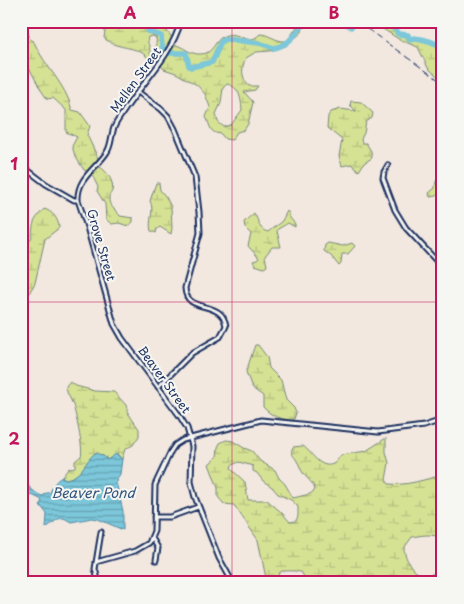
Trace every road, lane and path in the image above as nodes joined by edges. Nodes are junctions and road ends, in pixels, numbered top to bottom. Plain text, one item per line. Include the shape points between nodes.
1 (181, 21) edge
2 (138, 92) junction
3 (21, 165) edge
4 (388, 165) dead end
5 (78, 200) junction
6 (443, 268) edge
7 (117, 331) joint
8 (158, 387) junction
9 (443, 417) edge
10 (190, 438) junction
11 (198, 506) junction
12 (154, 517) junction
13 (101, 532) dead end
14 (152, 538) junction
15 (156, 560) dead end
16 (96, 562) junction
17 (99, 583) edge
18 (234, 583) edge

1 - 2 street, Mellen Street via 168,52
2 - 5 street, Mellen Street via 115,126 107,152 84,179
2 - 8 street via 168,116 195,177 200,232 185,294 190,302 218,312 226,326 220,336 192,353
3 - 5 street, Grove Street via 46,184
4 - 6 street via 383,178 395,210 406,228
5 - 7 street, Grove Street
7 - 8 street, Beaver Street
8 - 10 street, Beaver Street via 179,415
9 - 10 street via 424,426 378,432 260,420
10 - 11 street, Beaver Street via 193,452 191,482
10 - 12 street via 175,445 155,485
11 - 12 street via 170,517
11 - 18 street, Beaver Street via 219,558
12 - 14 street
13 - 16 street
14 - 15 street via 158,548
14 - 16 street via 143,548
16 - 17 street

